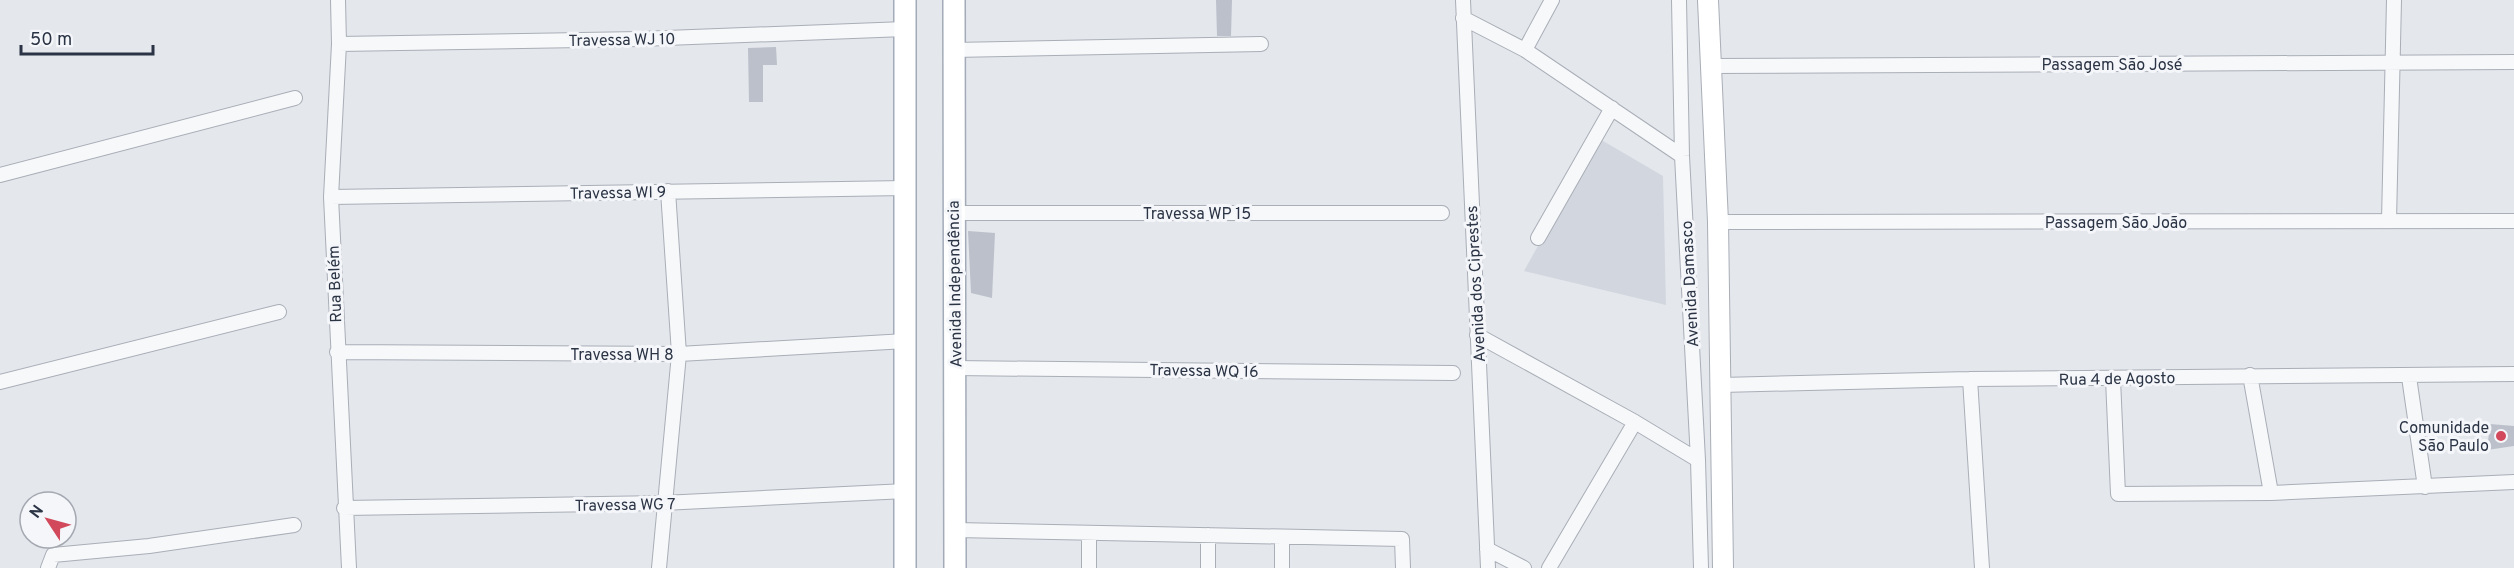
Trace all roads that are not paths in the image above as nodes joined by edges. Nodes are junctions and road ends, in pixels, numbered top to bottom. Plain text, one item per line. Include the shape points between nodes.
1 (338, 0) edge
2 (905, 0) edge
3 (954, 0) edge
4 (1463, 0) edge
5 (1552, 0) edge
6 (1679, 0) edge
7 (1708, 0) edge
8 (2394, 0) edge
9 (1463, 18) junction
10 (905, 29) junction
11 (339, 44) junction
12 (1262, 44) dead end
13 (953, 50) junction
14 (1525, 50) junction
15 (2392, 62) junction
16 (2514, 62) edge
17 (1710, 66) junction
18 (295, 98) dead end
19 (1612, 108) junction
20 (1682, 156) junction
21 (0, 175) edge
22 (905, 188) junction
23 (668, 191) junction
24 (331, 197) junction
25 (953, 213) junction
26 (1442, 213) dead end
27 (2389, 221) junction
28 (2514, 221) edge
29 (1718, 222) junction
30 (1538, 238) dead end
31 (279, 312) dead end
32 (1477, 335) junction
33 (906, 341) junction
34 (337, 352) junction
35 (679, 354) junction
36 (955, 368) junction
37 (1453, 373) dead end
38 (2514, 374) edge
39 (2250, 375) junction
40 (2409, 377) junction
41 (1970, 379) junction
42 (2113, 379) junction
43 (0, 382) edge
44 (1721, 385) junction
45 (1635, 422) junction
46 (1698, 460) junction
47 (2514, 482) edge
48 (2425, 487) junction
49 (906, 491) junction
50 (2271, 493) junction
51 (663, 504) junction
52 (344, 508) junction
53 (294, 525) dead end
54 (955, 530) junction
55 (1089, 533) junction
56 (1208, 535) junction
57 (1282, 537) junction
58 (1487, 549) junction
59 (48, 568) edge
60 (349, 568) edge
61 (659, 568) edge
62 (905, 568) edge
63 (955, 568) edge
64 (1089, 568) edge
65 (1208, 568) edge
66 (1282, 568) edge
67 (1402, 568) edge
68 (1488, 568) edge
69 (1524, 568) edge
70 (1549, 568) edge
71 (1701, 568) edge
72 (1723, 568) edge
73 (1982, 568) edge

1 - 11 street, Rua Belém
2 - 10 main road
3 - 13 main road, Avenida Independência
4 - 9 street, Avenida dos Ciprestes
5 - 14 street
6 - 20 street, Avenida Damasco
7 - 17 street, Avenida Damasco
8 - 15 street
9 - 14 street
9 - 32 street, Avenida dos Ciprestes
10 - 11 street, Travessa WJ 10
10 - 22 main road
11 - 24 street, Rua Belém
12 - 13 street
13 - 25 main road, Avenida Independência
14 - 19 street
15 - 16 street, Passagem São José
15 - 17 street, Passagem São José
15 - 27 street
17 - 29 street, Avenida Damasco
18 - 21 street
19 - 20 street
19 - 30 street
20 - 46 street, Avenida Damasco
22 - 23 street, Travessa WI 9
22 - 33 main road
23 - 24 street, Travessa WI 9
23 - 35 street
24 - 34 street, Rua Belém
25 - 26 street, Travessa WP 15
25 - 36 main road, Avenida Independência
27 - 28 street, Passagem São João
27 - 29 street, Passagem São João
29 - 44 street, Avenida Damasco
31 - 43 street
32 - 45 street
32 - 58 street, Avenida dos Ciprestes
33 - 35 street, Travessa WH 8
33 - 49 main road
34 - 35 street, Travessa WH 8
34 - 52 street, Rua Belém
35 - 51 street
36 - 37 street, Travessa WQ 16
36 - 54 main road, Avenida Independência
38 - 40 street, Rua 4 de Agosto
39 - 40 street, Rua 4 de Agosto
39 - 42 street, Rua 4 de Agosto
39 - 50 street
40 - 48 street
41 - 42 street, Rua 4 de Agosto
41 - 44 street, Rua 4 de Agosto
41 - 73 street
42 - 50 street via 2118,494
44 - 72 street, Avenida Damasco
45 - 46 street
45 - 70 street
46 - 71 street, Avenida Damasco
47 - 48 street
48 - 50 street
49 - 51 street, Travessa WG 7
49 - 62 main road
51 - 52 street, Travessa WG 7
51 - 61 street
52 - 60 street, Rua Belém
53 - 59 street via 53,555
54 - 55 street
54 - 63 main road, Avenida Independência
55 - 56 street
55 - 64 street
56 - 57 street
56 - 65 street
57 - 66 street
57 - 67 street via 1402,539
58 - 68 street, Avenida dos Ciprestes
58 - 69 street

